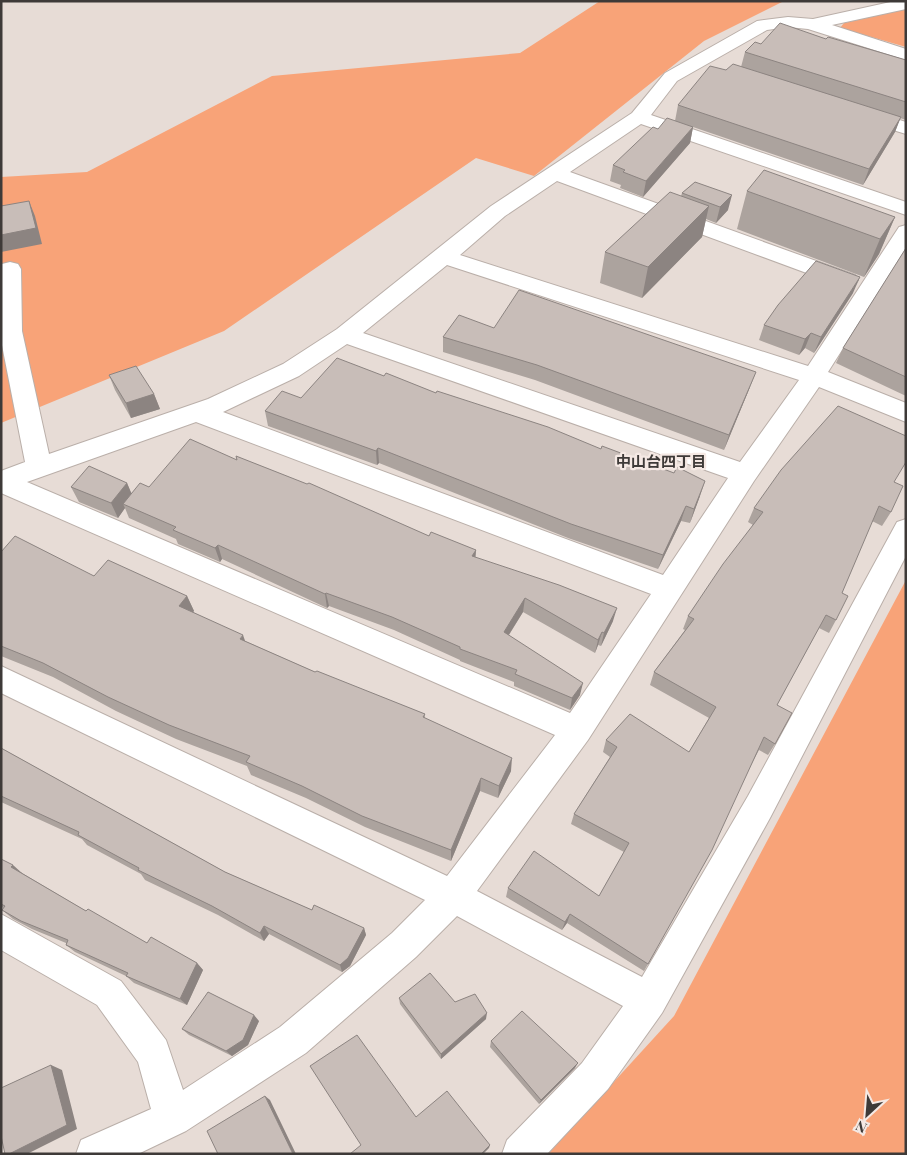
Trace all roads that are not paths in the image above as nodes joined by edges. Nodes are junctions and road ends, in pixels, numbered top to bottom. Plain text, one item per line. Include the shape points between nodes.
1 (906, 4) edge
2 (813, 24) junction
3 (906, 55) edge
4 (840, 107) edge
5 (639, 117) junction
6 (906, 128) edge
7 (557, 174) junction
8 (906, 209) edge
9 (906, 232) edge
10 (444, 257) junction
11 (10, 269) dead end
12 (869, 288) junction
13 (345, 335) junction
14 (814, 376) junction
15 (196, 412) junction
16 (906, 413) edge
17 (39, 468) junction
18 (745, 474) junction
19 (1, 482) edge
20 (906, 530) edge
21 (669, 589) junction
22 (1, 679) edge
23 (576, 730) junction
24 (453, 896) junction
25 (1, 931) edge
26 (649, 1000) junction
27 (173, 1118) junction
28 (95, 1154) edge
29 (521, 1154) edge

1 - 2 street
2 - 3 street
2 - 5 street via 763,25 707,65 671,77
4 - 6 street
5 - 7 street
5 - 8 street
7 - 10 street via 498,211
7 - 12 street
9 - 12 street
10 - 13 street
10 - 14 street
11 - 17 street via 11,331
12 - 14 street
13 - 15 street via 291,370
13 - 18 street
14 - 16 street
14 - 18 street
15 - 17 street
15 - 21 street
17 - 19 street
18 - 21 street
19 - 23 street
20 - 26 street via 759,807
21 - 23 street
22 - 24 street
23 - 24 street
24 - 26 street
24 - 27 street via 404,945 293,1040
25 - 27 street via 109,993 153,1053
26 - 29 street via 595,1076
27 - 28 street

